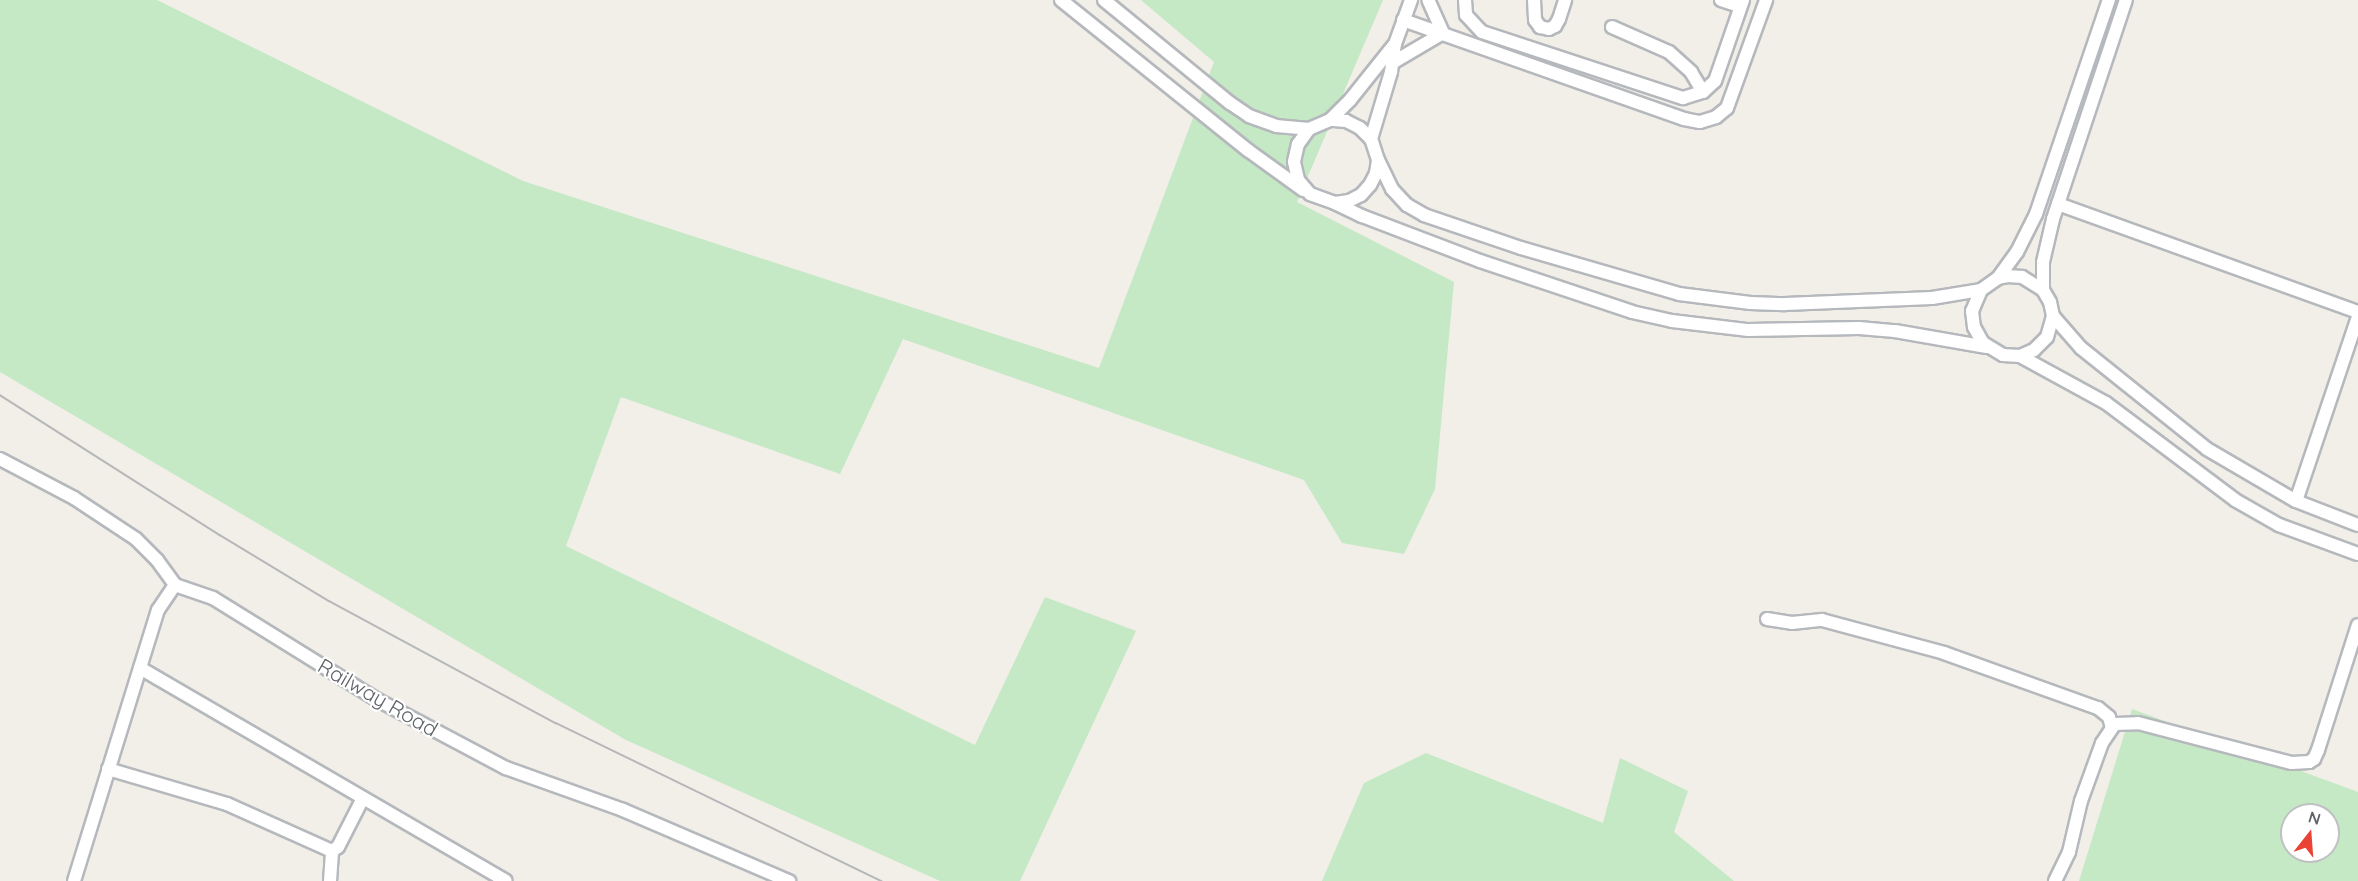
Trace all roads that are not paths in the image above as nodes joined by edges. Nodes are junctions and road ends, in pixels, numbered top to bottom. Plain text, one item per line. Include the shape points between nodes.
1 (1061, 0) edge
2 (1104, 0) edge
3 (1411, 0) edge
4 (1428, 0) edge
5 (1465, 0) edge
6 (1534, 0) edge
7 (1565, 0) edge
8 (1721, 0) edge
9 (1766, 0) edge
10 (2109, 0) edge
11 (2126, 0) edge
12 (1742, 3) edge
13 (1403, 20) junction
14 (1612, 27) dead end
15 (1443, 33) junction
16 (1395, 44) junction
17 (1392, 63) junction
18 (1703, 92) junction
19 (1330, 120) junction
20 (1308, 129) junction
21 (1371, 139) junction
22 (1378, 160) junction
23 (1310, 194) junction
24 (1335, 203) junction
25 (2058, 204) junction
26 (1998, 278) junction
27 (1981, 290) junction
28 (2043, 290) junction
29 (2358, 312) edge
30 (2053, 316) junction
31 (2358, 317) edge
32 (2354, 343) edge
33 (1988, 347) junction
34 (2020, 356) junction
35 (0, 459) edge
36 (2296, 501) junction
37 (2358, 525) edge
38 (2358, 554) edge
39 (175, 585) junction
40 (1767, 619) dead end
41 (2358, 625) edge
42 (140, 668) junction
43 (2112, 728) junction
44 (108, 769) junction
45 (363, 798) junction
46 (332, 850) junction
47 (74, 881) edge
48 (330, 881) edge
49 (506, 881) edge
50 (789, 881) edge
51 (2055, 881) edge

1 - 23 street via 1248,151
2 - 20 street via 1230,104 1275,126
3 - 13 street
4 - 15 street
5 - 18 street via 1466,15 1482,32 1683,98
6 - 7 street via 1535,20 1540,27 1549,29 1559,19
8 - 12 street
9 - 15 street via 1726,108 1716,117 1700,122
10 - 26 street via 2036,214 2018,252
11 - 25 street
12 - 18 street via 1715,81
13 - 15 street
13 - 16 street
14 - 18 street via 1669,52 1691,72
15 - 17 street
16 - 17 street
16 - 19 street
17 - 21 street
19 - 20 street
19 - 21 street via 1353,124
20 - 23 street via 1298,144 1294,162 1298,180
21 - 22 street
22 - 24 street via 1370,186 1348,201
22 - 27 street via 1392,189 1424,215 1679,294 1785,304 1932,298
23 - 24 street
24 - 33 street via 1480,261 1632,312 1672,321 1748,330 1868,328
25 - 28 street via 2043,262
25 - 29 street
26 - 27 street
26 - 28 street via 2022,277
27 - 33 street via 1972,311 1974,327
28 - 30 street
30 - 34 street via 2047,337 2034,350
30 - 36 street via 2081,348 2207,449
31 - 32 street
32 - 36 street
33 - 34 street via 2003,355
34 - 38 street via 2106,403 2235,500 2279,525
35 - 39 street via 74,498 136,539
36 - 37 street
39 - 42 street via 158,610
39 - 50 street, Railway Road via 213,598 376,699 507,768 623,810
40 - 43 street via 1792,623 1822,620 1944,653 2098,708 2109,717
41 - 43 street via 2318,750 2308,762 2292,763 2138,723 2115,724
42 - 44 street
42 - 45 street
43 - 51 street via 2102,743 2081,801 2070,852
44 - 46 street via 227,804
44 - 47 street
45 - 46 street via 338,847
45 - 49 street
46 - 48 street

